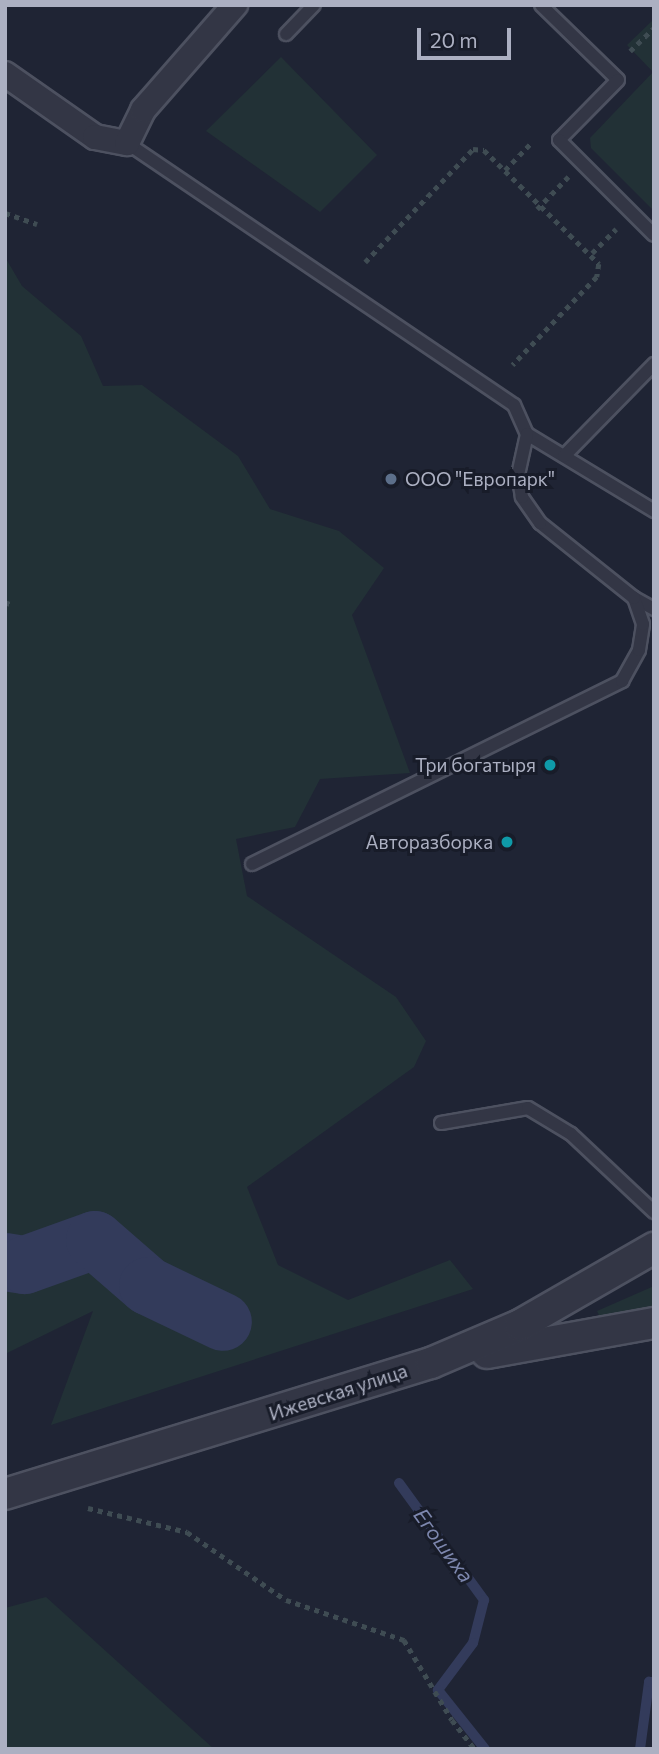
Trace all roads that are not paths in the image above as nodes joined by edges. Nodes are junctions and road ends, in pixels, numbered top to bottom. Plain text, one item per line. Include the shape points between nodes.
1 (235, 5) edge
2 (314, 5) edge
3 (541, 5) edge
4 (286, 34) dead end
5 (5, 74) edge
6 (127, 143) junction
7 (654, 235) edge
8 (654, 364) edge
9 (527, 434) junction
10 (564, 456) junction
11 (654, 511) edge
12 (634, 598) junction
13 (654, 609) edge
14 (252, 864) dead end
15 (441, 1123) dead end
16 (653, 1207) edge
17 (654, 1248) edge
18 (654, 1323) edge
19 (431, 1363) junction
20 (5, 1494) edge

1 - 6 street via 143,110
2 - 4 lane
3 - 7 lane via 618,80 559,140
5 - 6 street via 95,137
6 - 9 lane via 514,405
8 - 10 lane
9 - 10 lane
9 - 12 lane via 518,475 522,497 540,523
10 - 11 lane
12 - 13 lane
12 - 14 lane via 643,624 639,650 622,681
15 - 16 lane via 528,1108 571,1134
17 - 19 street, Ижевская улица via 520,1325
18 - 19 street
19 - 20 street, Ижевская улица

